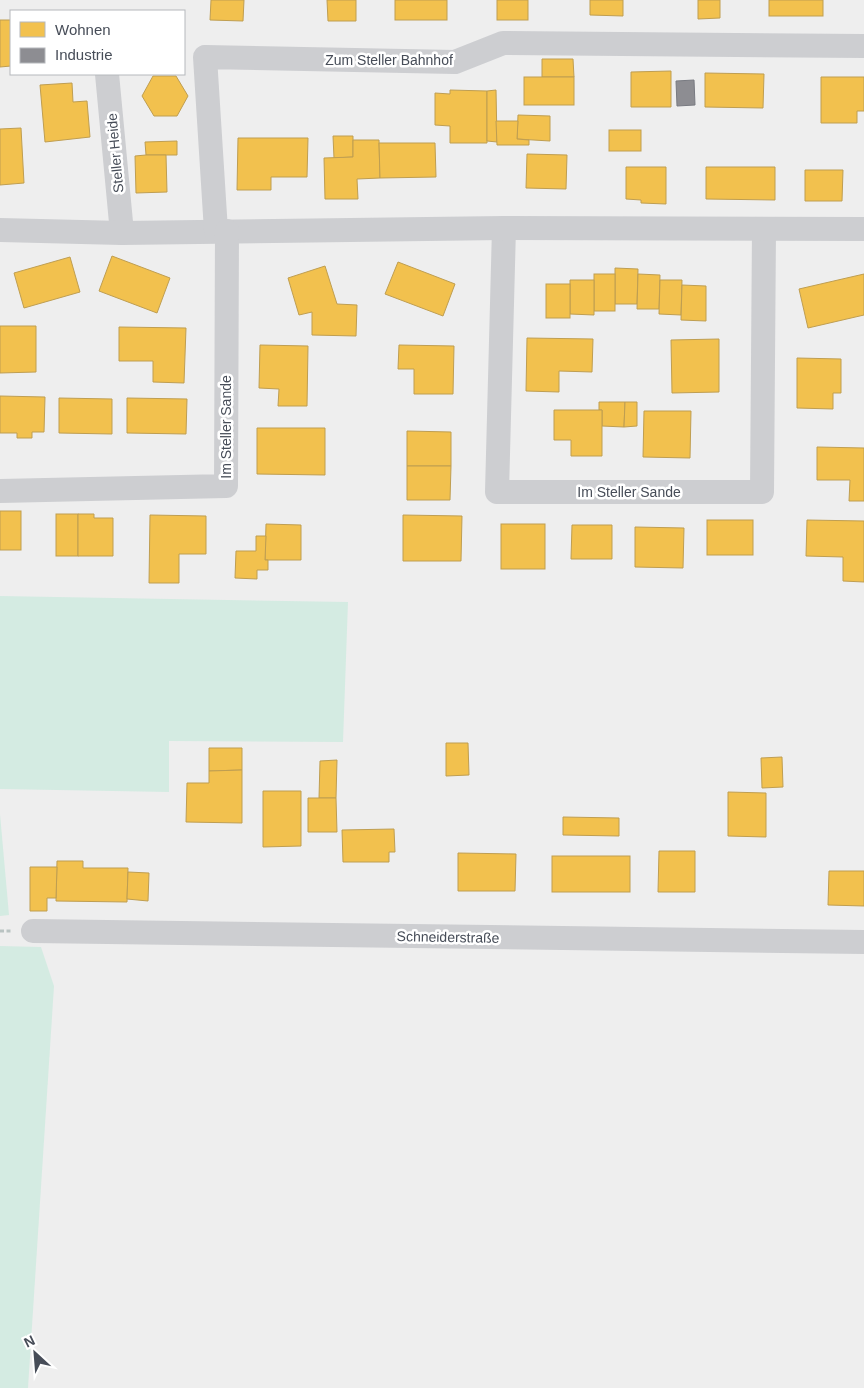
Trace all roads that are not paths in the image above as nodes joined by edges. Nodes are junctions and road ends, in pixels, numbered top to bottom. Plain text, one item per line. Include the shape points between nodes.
1 (864, 46) edge
2 (107, 75) edge
3 (504, 228) junction
4 (864, 228) edge
5 (764, 229) junction
6 (0, 230) edge
7 (222, 231) junction
8 (122, 233) junction
9 (0, 491) edge
10 (33, 931) dead end
11 (864, 942) edge

1 - 7 street, Zum Steller Bahnhof via 503,43 455,62 205,58
2 - 8 street, Steller Heide
3 - 5 street
3 - 5 street, Im Steller Sande via 497,492 762,492
3 - 7 street
4 - 5 street
6 - 8 street
7 - 8 street
7 - 9 street, Im Steller Sande via 226,486
10 - 11 street, Schneiderstraße

